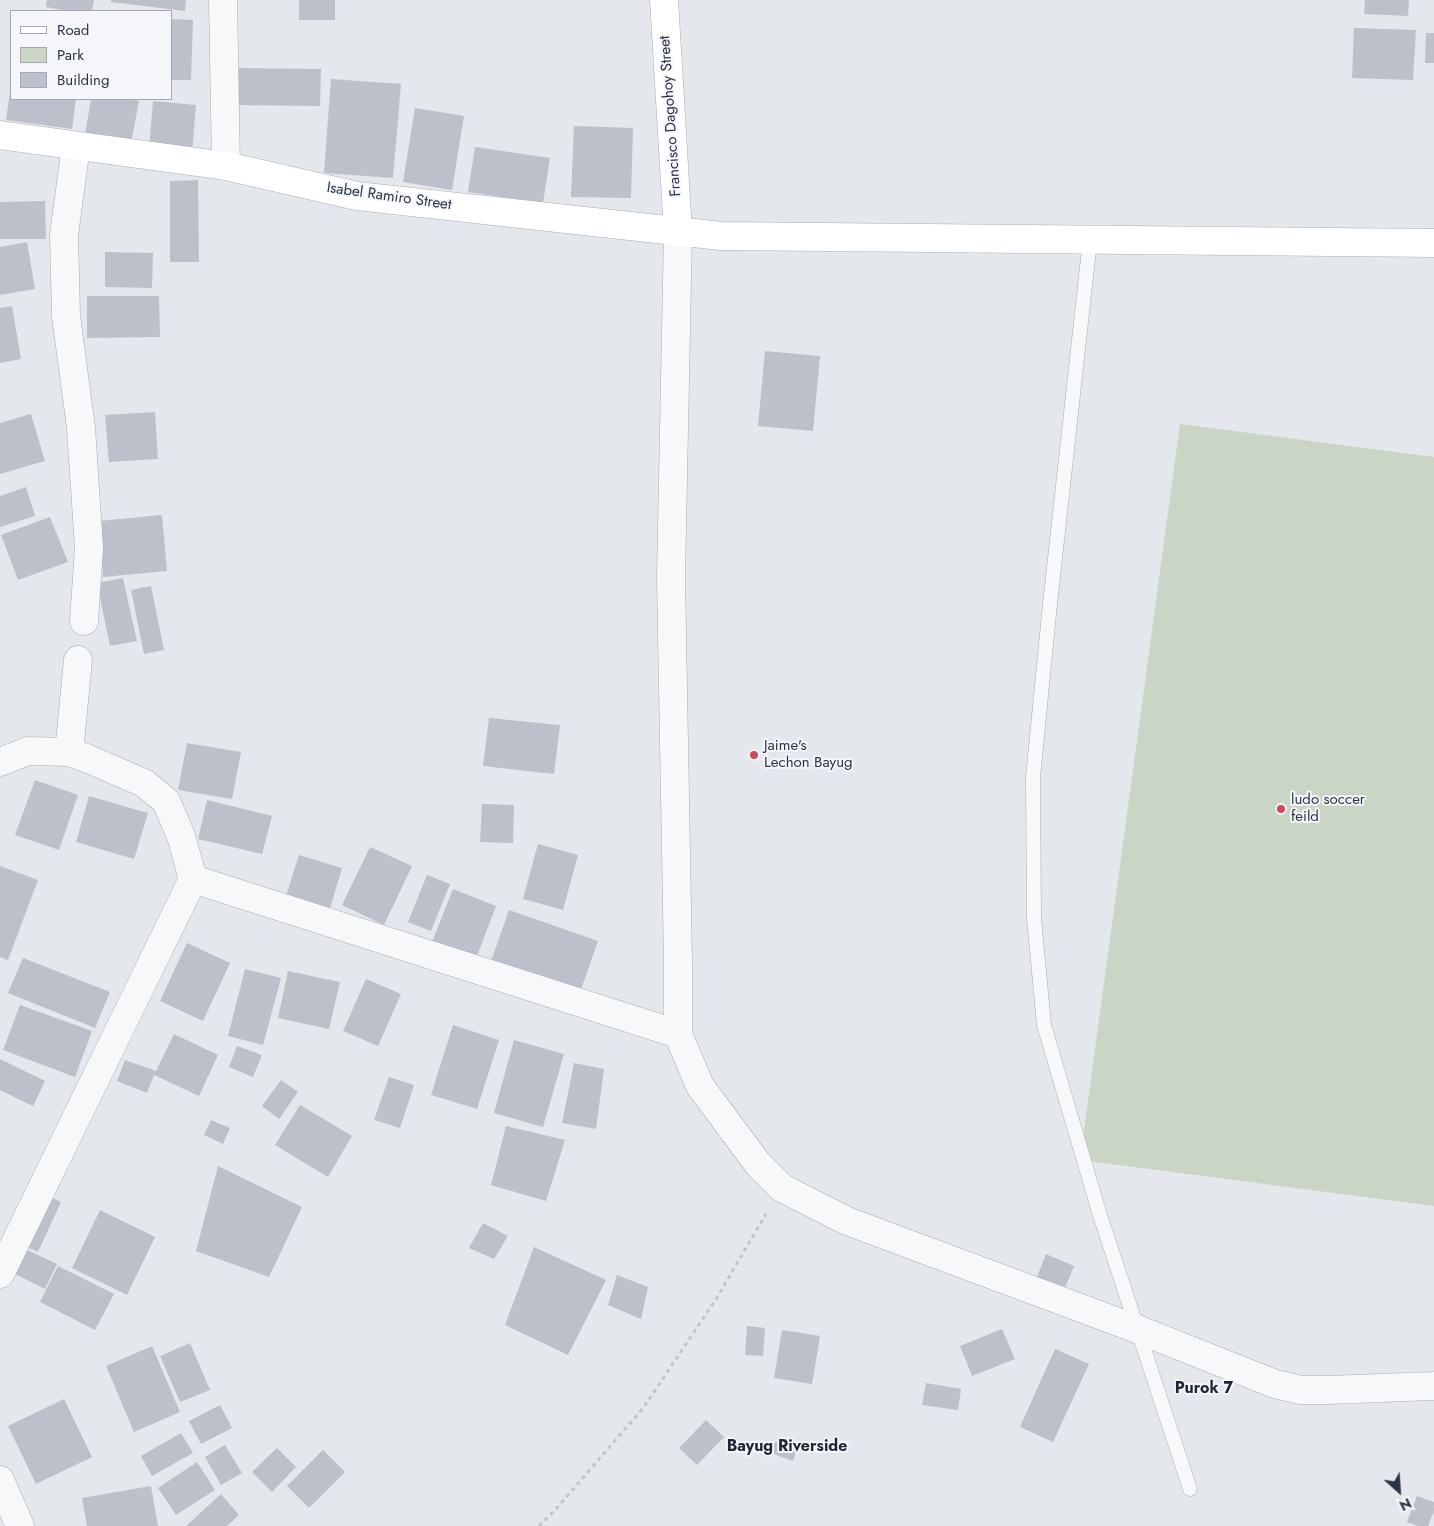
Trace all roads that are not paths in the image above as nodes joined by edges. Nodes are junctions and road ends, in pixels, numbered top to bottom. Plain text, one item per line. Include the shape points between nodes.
1 (224, 0) edge
2 (664, 0) edge
3 (0, 135) edge
4 (76, 146) junction
5 (226, 166) junction
6 (678, 232) junction
7 (1090, 240) junction
8 (1434, 243) edge
9 (84, 621) dead end
10 (78, 660) dead end
11 (69, 752) junction
12 (0, 762) edge
13 (193, 879) junction
14 (678, 1034) junction
15 (0, 1274) edge
16 (1137, 1328) junction
17 (1434, 1386) edge
18 (0, 1480) edge
19 (1190, 1490) dead end
20 (20, 1526) edge

1 - 5 street
2 - 6 street, Francisco Dagohoy Street
3 - 4 street, Isabel Ramiro Street
4 - 5 street, Isabel Ramiro Street
4 - 9 street via 64,235 66,316 81,428 89,548
5 - 6 street, Isabel Ramiro Street via 357,196
6 - 7 street, Isabel Ramiro Street via 721,236
6 - 14 street via 671,577
7 - 8 street, Isabel Ramiro Street
7 - 16 lane via 1033,777 1034,918 1044,1024
10 - 11 street
11 - 12 street via 28,751
11 - 13 street via 144,783 166,801 181,836
13 - 14 street
13 - 15 street
14 - 16 street via 700,1086 758,1164 782,1188 847,1221
16 - 17 street via 1274,1384 1301,1390
16 - 19 lane
18 - 20 street

